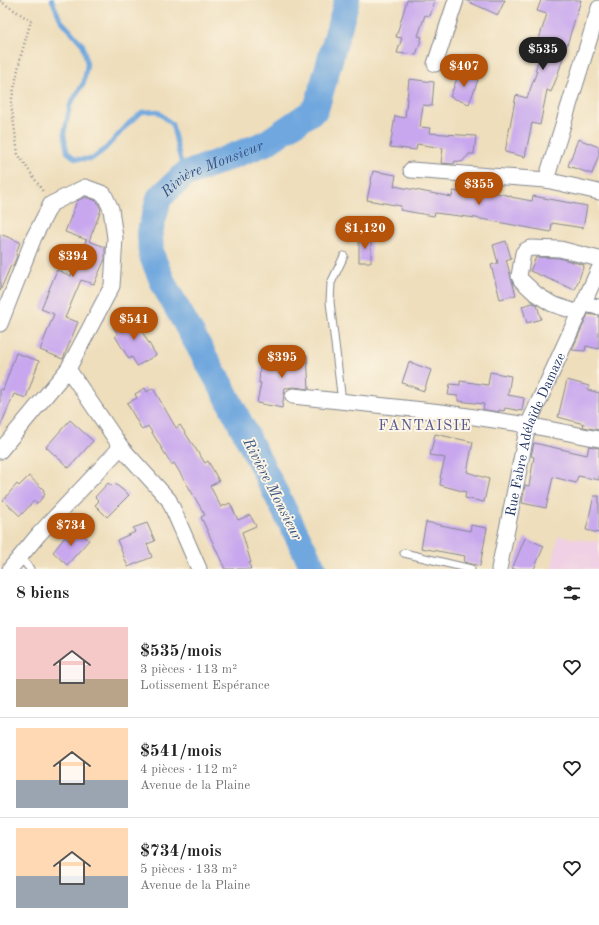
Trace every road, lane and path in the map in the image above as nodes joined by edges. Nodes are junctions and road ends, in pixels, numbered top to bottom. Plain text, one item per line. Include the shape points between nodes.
1 (456, 0) edge
2 (0, 1) edge
3 (599, 8) edge
4 (434, 64) dead end
5 (411, 170) dead end
6 (546, 180) junction
7 (599, 192) edge
8 (51, 204) junction
9 (344, 256) dead end
10 (599, 259) edge
11 (599, 269) edge
12 (599, 307) edge
13 (581, 309) junction
14 (0, 324) edge
15 (68, 369) junction
16 (293, 396) dead end
17 (342, 402) junction
18 (528, 425) junction
19 (599, 439) edge
20 (121, 447) junction
21 (0, 451) edge
22 (404, 553) dead end
23 (20, 557) junction
24 (10, 569) edge
25 (30, 569) edge
26 (199, 569) edge
27 (471, 569) edge
28 (500, 569) edge

1 - 4 street
2 - 8 path via 31,21 11,103 18,154
3 - 6 street
5 - 6 street
6 - 7 street
8 - 14 street via 34,238
8 - 15 street via 85,187 104,194 111,209 115,238 112,286
9 - 17 lane via 331,283 330,302
10 - 13 street via 560,249 530,248 524,252 519,271 521,280 552,304
11 - 13 street, Rue Fabre Adélaïde Damaze
12 - 13 street
13 - 18 street, Rue Fabre Adélaïde Damaze
15 - 20 street
15 - 21 street
16 - 17 street
17 - 18 street via 441,412
18 - 19 street
18 - 28 street, Rue Fabre Adélaïde Damaze
20 - 23 street
20 - 26 street via 169,500
22 - 27 lane
23 - 24 street
23 - 25 lane

